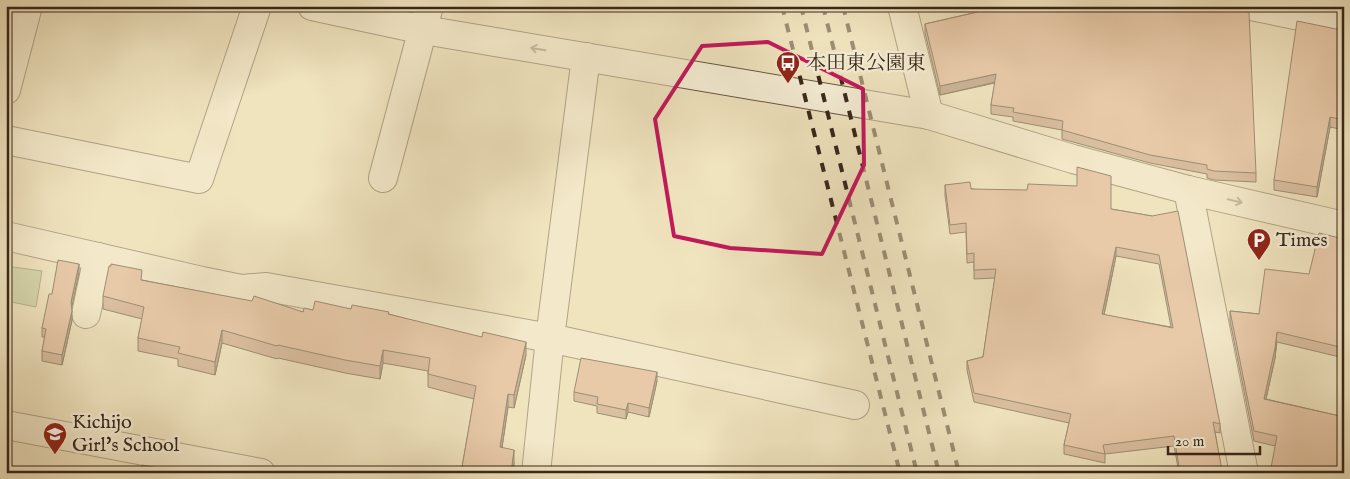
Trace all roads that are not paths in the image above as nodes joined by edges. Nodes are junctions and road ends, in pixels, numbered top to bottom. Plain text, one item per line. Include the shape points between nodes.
1 (28, 6) edge
2 (257, 6) edge
3 (312, 6) edge
4 (902, 6) edge
5 (1251, 6) edge
6 (426, 18) edge
7 (1344, 25) edge
8 (586, 57) junction
9 (6, 90) edge
10 (929, 115) junction
11 (6, 140) edge
12 (383, 178) dead end
13 (1188, 190) junction
14 (1344, 226) edge
15 (6, 236) edge
16 (98, 257) junction
17 (86, 314) dead end
18 (550, 338) junction
19 (856, 405) dead end
20 (6, 425) edge
21 (261, 473) edge
22 (536, 473) edge
23 (1244, 473) edge

1 - 9 street
2 - 11 street via 198,179
3 - 6 street
4 - 10 street
5 - 7 street
8 -> 6 street
6 - 12 street
8 - 10 street
8 - 18 street
10 - 13 street
13 -> 14 street
13 - 23 street
15 - 16 street
16 - 17 street
16 - 18 street via 241,289 266,287
18 - 19 street
18 - 22 street
20 - 21 street

